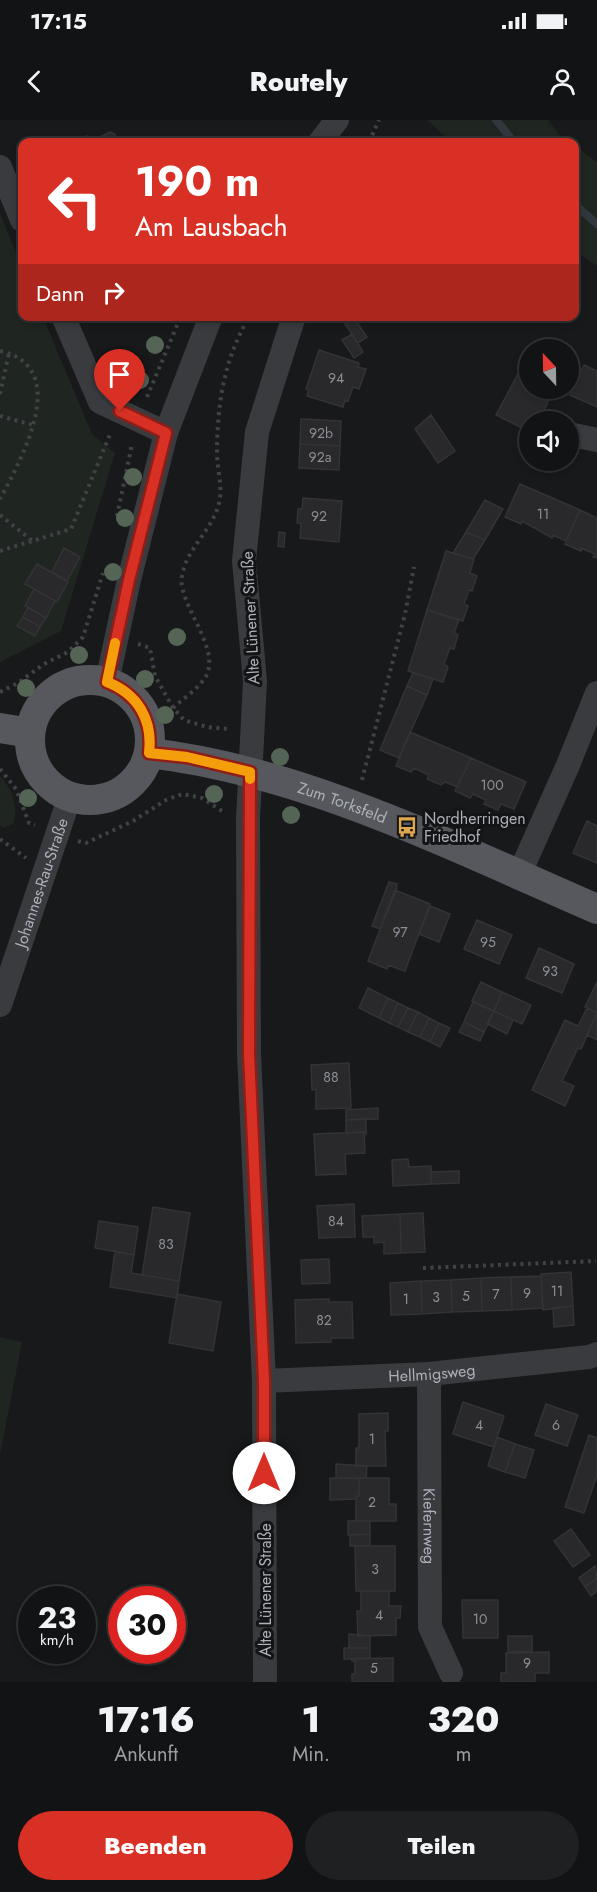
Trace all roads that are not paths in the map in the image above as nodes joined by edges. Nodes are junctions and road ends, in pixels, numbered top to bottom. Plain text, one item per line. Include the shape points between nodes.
1 (337, 120) edge
2 (323, 138) edge
3 (0, 167) edge
4 (18, 210) edge
5 (65, 321) edge
6 (209, 321) edge
7 (292, 321) edge
8 (166, 433) junction
9 (579, 436) edge
10 (597, 440) edge
11 (107, 682) junction
12 (597, 693) edge
13 (0, 728) edge
14 (30, 733) junction
15 (149, 753) junction
16 (250, 772) junction
17 (69, 796) junction
18 (519, 875) junction
19 (597, 909) edge
20 (0, 1005) edge
21 (597, 1354) edge
22 (429, 1374) junction
23 (264, 1381) junction
24 (451, 1673) dead end
25 (265, 1682) edge

1 - 2 street
3 - 4 street
5 - 8 street via 100,402
6 - 8 street
7 - 16 street, Alte Lünener Straße via 257,432 244,561 255,681
8 - 11 street
9 - 10 street
11 - 14 main road via 81,680 57,690 39,709
11 - 15 main road via 127,692 142,709 149,730
12 - 18 street
13 - 14 main road
14 - 17 main road via 39,772
15 - 16 main road, Zum Torksfeld via 187,757
15 - 17 main road via 138,776 119,792 94,799
16 - 18 main road, Zum Torksfeld via 354,806
16 - 23 street, Alte Lünener Straße via 249,1054
17 - 20 street, Johannes-Rau-Straße
18 - 19 main road, Zum Torksfeld
21 - 22 street, Hellmigsweg
22 - 23 street, Hellmigsweg
22 - 24 street, Kiefernweg via 430,1626
23 - 25 street, Alte Lünener Straße

